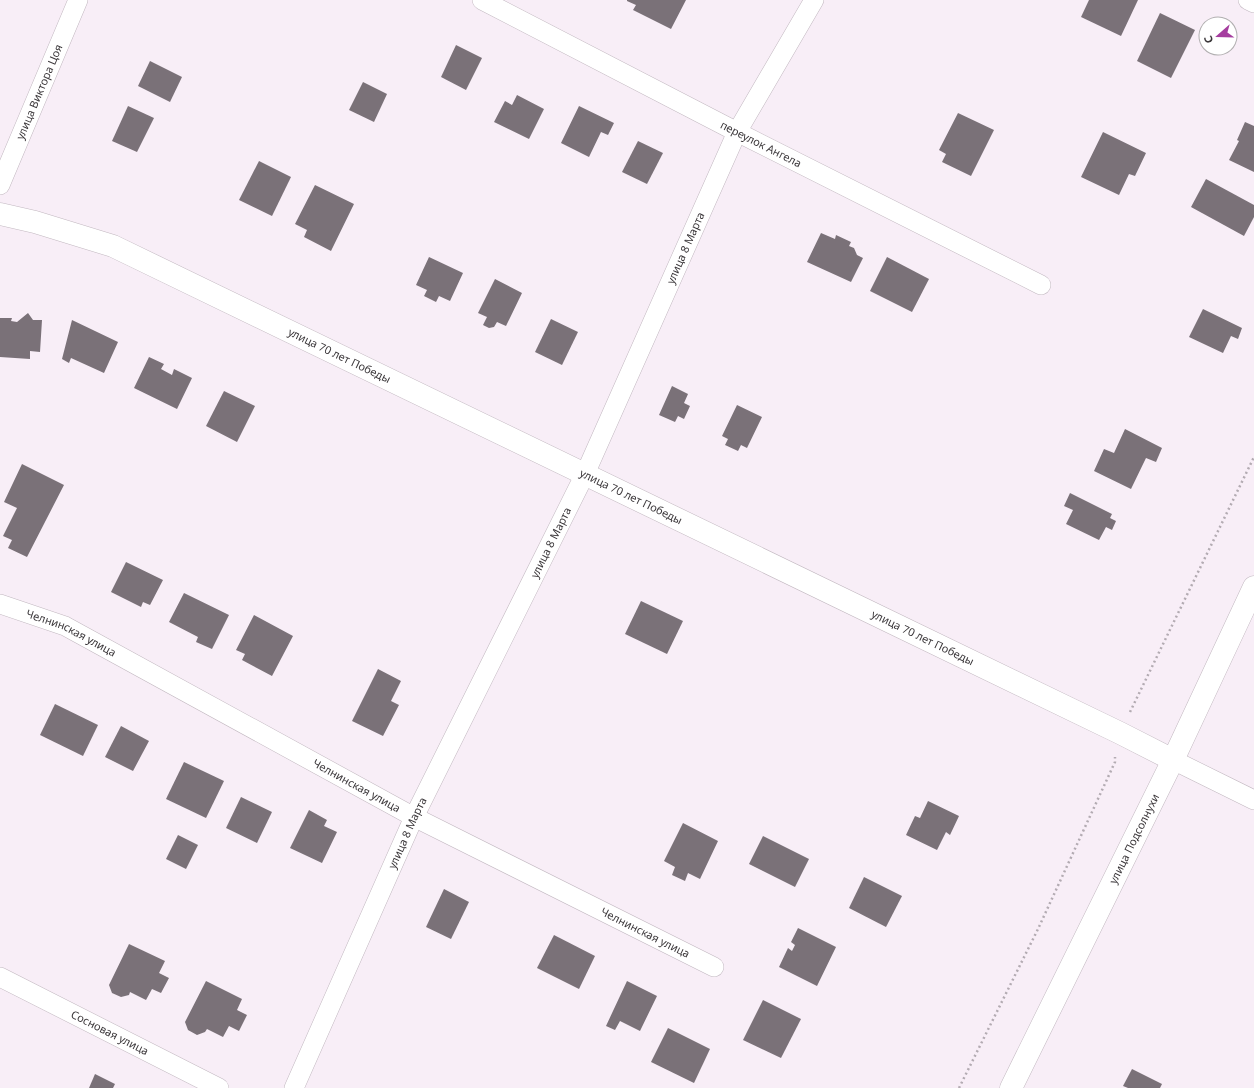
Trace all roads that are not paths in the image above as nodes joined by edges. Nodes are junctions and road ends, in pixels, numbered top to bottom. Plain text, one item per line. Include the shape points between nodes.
1 (78, 0) edge
2 (482, 0) edge
3 (814, 0) edge
4 (1248, 0) edge
5 (1254, 3) edge
6 (737, 132) junction
7 (0, 184) edge
8 (0, 214) edge
9 (1041, 286) dead end
10 (585, 474) junction
11 (1254, 587) edge
12 (0, 604) edge
13 (1172, 760) junction
14 (1254, 800) edge
15 (414, 817) junction
16 (714, 968) dead end
17 (0, 977) edge
18 (219, 1088) edge
19 (294, 1088) edge
20 (1011, 1088) edge

1 - 7 street, улица Виктора Цоя
2 - 6 street, переулок Ангела
3 - 6 street, улица 8 Марта
4 - 5 street
6 - 9 street, переулок Ангела
6 - 10 street, улица 8 Марта
8 - 10 street, улица 70 лет Победы via 113,246
10 - 13 street, улица 70 лет Победы
10 - 15 street, улица 8 Марта
11 - 13 street, улица Подсолнухи
12 - 15 street, Челнинская улица via 65,626
13 - 14 street, улица 70 лет Победы
13 - 20 street, улица Подсолнухи
15 - 16 street, Челнинская улица
15 - 19 street, улица 8 Марта
17 - 18 street, Сосновая улица

